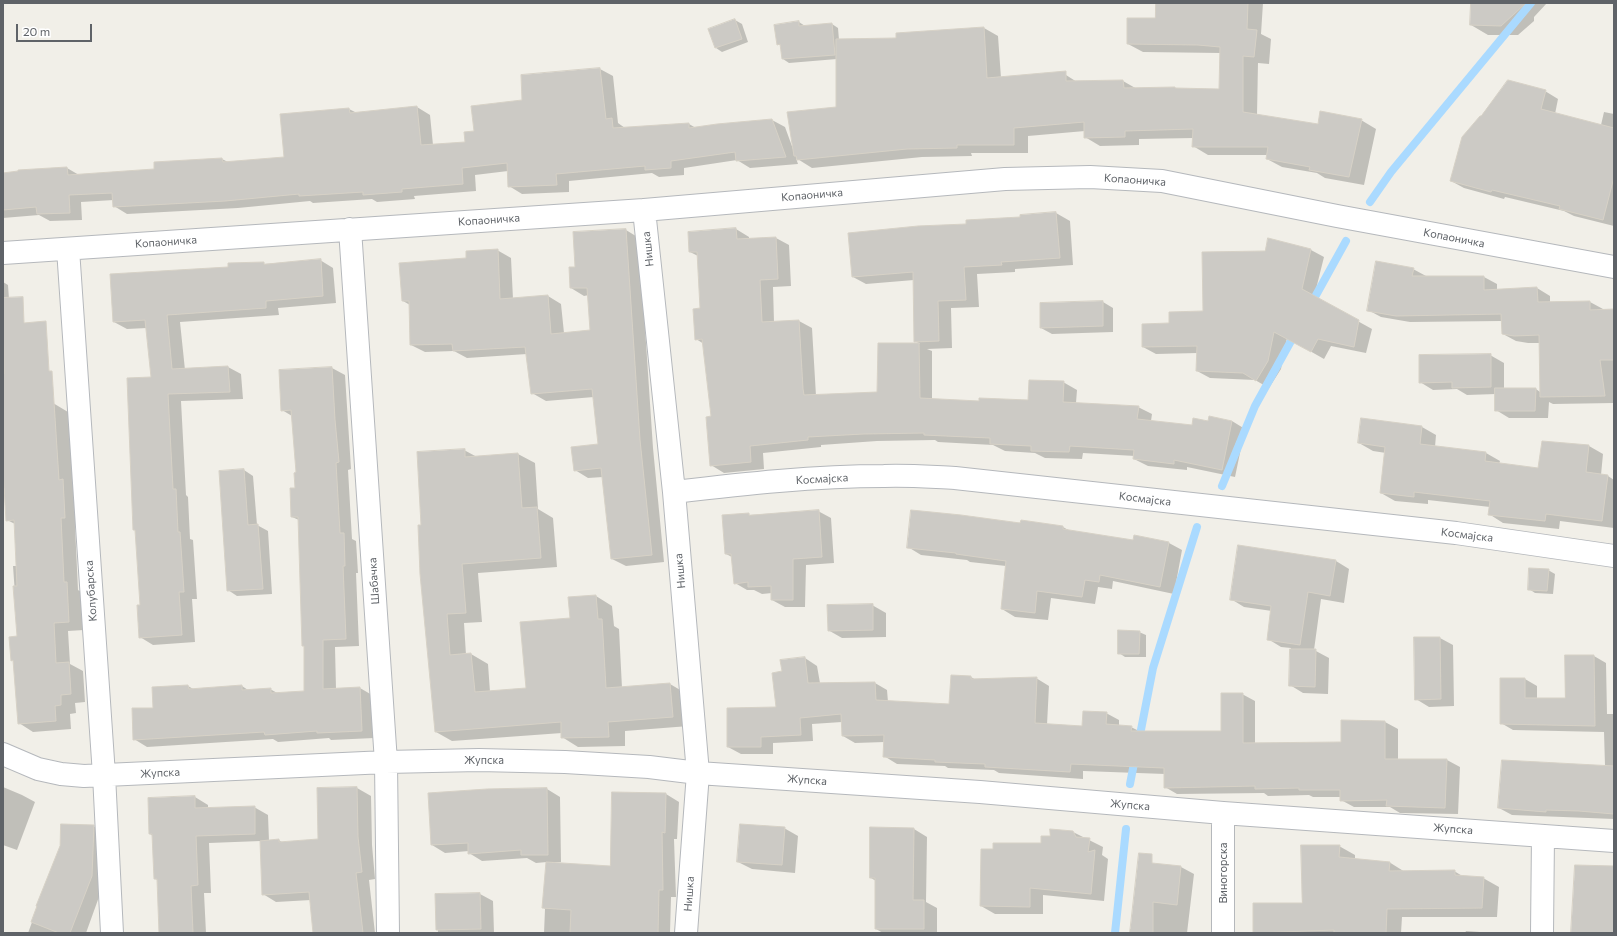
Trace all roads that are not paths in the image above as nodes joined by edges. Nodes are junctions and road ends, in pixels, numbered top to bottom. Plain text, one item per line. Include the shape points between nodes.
1 (644, 210) junction
2 (350, 229) junction
3 (68, 249) junction
4 (3, 253) edge
5 (1614, 268) edge
6 (674, 492) junction
7 (1614, 556) edge
8 (3, 754) edge
9 (386, 762) junction
10 (698, 772) junction
11 (104, 775) junction
12 (1223, 813) junction
13 (1543, 836) junction
14 (1614, 842) edge
15 (112, 933) edge
16 (388, 933) edge
17 (686, 933) edge
18 (1223, 933) edge
19 (1542, 933) edge

1 - 2 street, Копаоничка
1 - 5 street, Копаоничка via 1005,179 1090,177 1162,181
1 - 6 street, Нишка
2 - 3 street, Копаоничка
2 - 9 street, Шабачка
3 - 4 street, Копаоничка
3 - 11 street, Колубарска
6 - 7 street, Космајска via 750,483 830,478 955,478 1456,534
6 - 10 street, Нишка
8 - 11 street, Жупска via 38,769 61,774
9 - 10 street, Жупска via 565,762
9 - 11 street, Жупска
9 - 16 street, Шабачка
10 - 12 street, Жупска via 980,792
10 - 17 street, Нишка
11 - 15 street, Колубарска
12 - 13 street, Жупска
12 - 18 street, Виногорска
13 - 14 street, Жупска
13 - 19 street

